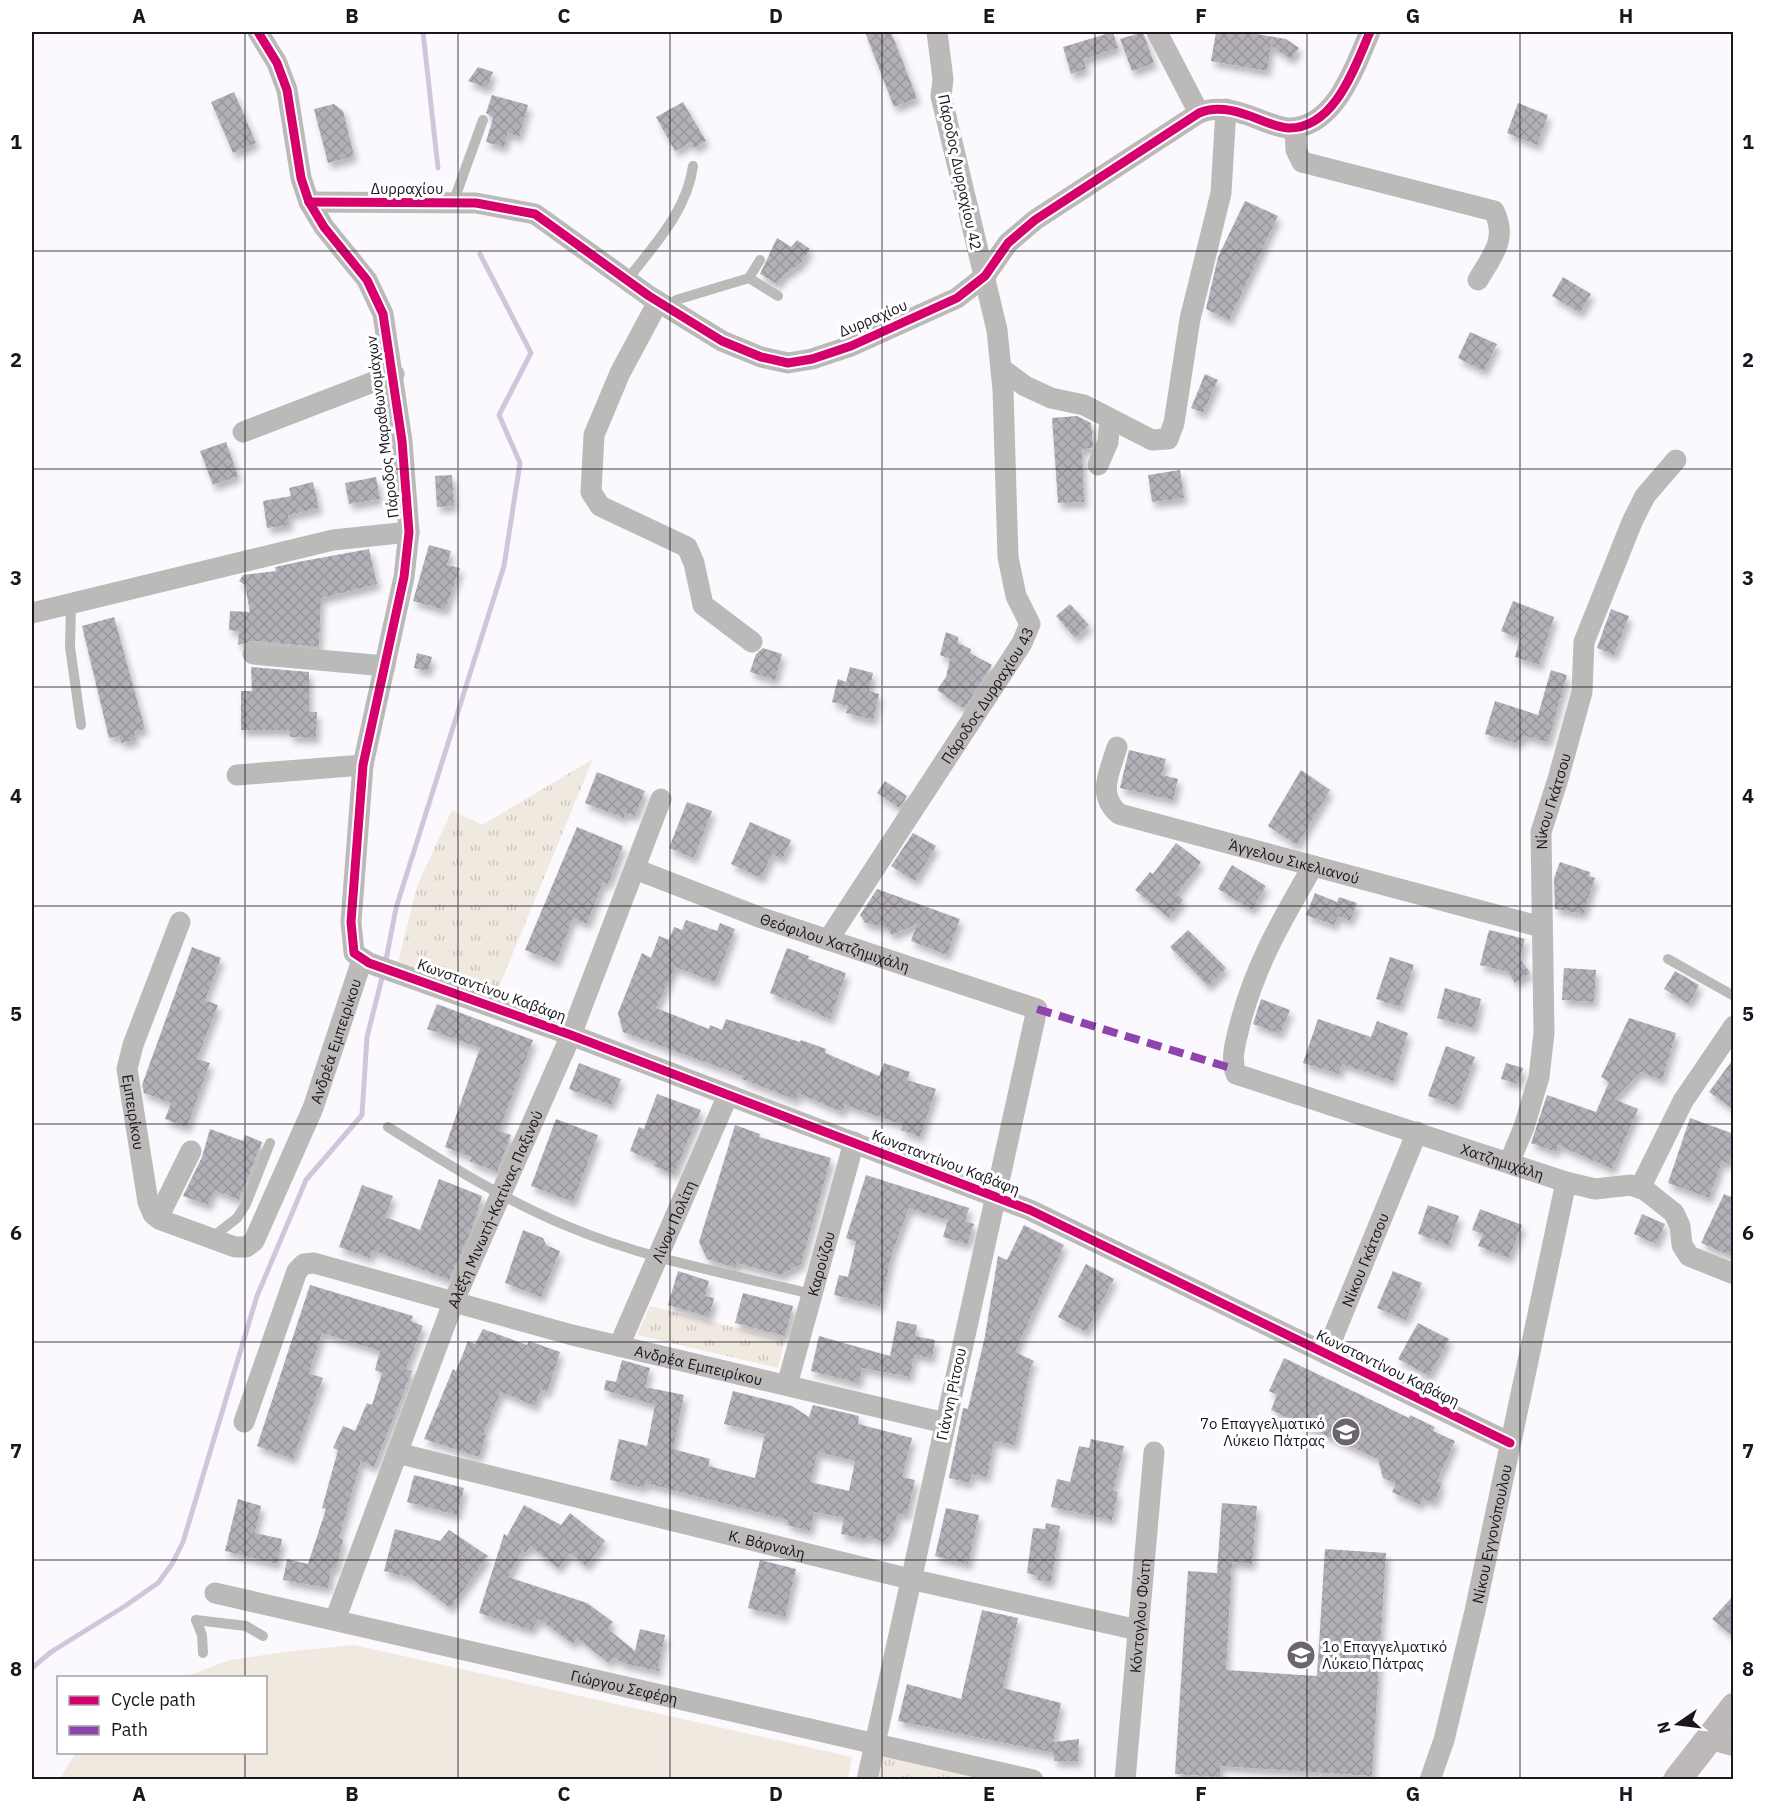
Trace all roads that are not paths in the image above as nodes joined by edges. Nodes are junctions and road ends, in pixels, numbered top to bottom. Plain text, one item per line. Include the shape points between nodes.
1 (258, 32) edge
2 (937, 32) edge
3 (1157, 32) edge
4 (1370, 32) edge
5 (1226, 109) junction
6 (1199, 113) junction
7 (483, 120) dead end
8 (1295, 128) junction
9 (693, 166) dead end
10 (309, 202) junction
11 (453, 203) junction
12 (760, 260) dead end
13 (985, 276) junction
14 (749, 278) junction
15 (627, 280) junction
16 (1478, 280) dead end
17 (778, 296) dead end
18 (664, 305) junction
19 (1002, 369) junction
20 (394, 374) junction
21 (1110, 419) junction
22 (243, 432) dead end
23 (1676, 460) dead end
24 (1098, 465) dead end
25 (410, 532) junction
26 (71, 604) junction
27 (32, 614) edge
28 (752, 642) dead end
29 (253, 654) dead end
30 (385, 666) junction
31 (81, 725) dead end
32 (1117, 747) dead end
33 (363, 765) junction
34 (237, 775) dead end
35 (661, 799) dead end
36 (1313, 866) junction
37 (635, 869) junction
38 (180, 922) dead end
39 (1541, 927) junction
40 (828, 940) junction
41 (362, 959) junction
42 (1668, 959) dead end
43 (1734, 996) edge
44 (1037, 1009) joint
45 (1734, 1026) edge
46 (571, 1035) junction
47 (728, 1095) junction
48 (388, 1127) dead end
49 (1417, 1132) junction
50 (854, 1142) junction
51 (270, 1143) dead end
52 (191, 1150) dead end
53 (1509, 1163) junction
54 (1566, 1182) junction
55 (1640, 1188) junction
56 (500, 1194) junction
57 (994, 1197) junction
58 (158, 1218) junction
59 (210, 1239) junction
60 (658, 1257) junction
61 (1734, 1274) edge
62 (812, 1294) junction
63 (453, 1303) junction
64 (619, 1346) junction
65 (1326, 1354) junction
66 (787, 1385) junction
67 (244, 1422) dead end
68 (945, 1423) junction
69 (1510, 1443) junction
70 (1154, 1452) dead end
71 (398, 1453) junction
72 (910, 1579) junction
73 (215, 1593) dead end
74 (335, 1620) junction
75 (1138, 1630) junction
76 (263, 1636) dead end
77 (204, 1653) dead end
78 (1734, 1707) edge
79 (874, 1743) junction
80 (1721, 1743) edge
81 (1002, 1776) edge
82 (867, 1779) edge
83 (1034, 1779) edge
84 (1125, 1779) edge
85 (1430, 1779) edge
86 (1677, 1779) edge

1 - 10 street, Πάροδος Μαραθωνομάχων via 277,63 286,90 301,178
2 - 13 street, Πάροδος Δυρραχίου 42 via 943,79 940,96
3 - 6 street
4 - 8 street via 1337,98 1320,118
5 - 6 street, Δυρραχίου
5 - 8 street, Δυρραχίου
5 - 21 street via 1221,193 1190,319 1172,432 1164,441 1152,440
6 - 13 street, Δυρραχίου via 1035,220 1008,243
7 - 11 lane
8 - 16 street via 1296,150 1302,162 1494,212 1501,240
9 - 15 lane via 690,187 675,217
10 - 11 street, Δυρραχίου
10 - 20 street, Πάροδος Μαραθωνομάχων via 379,302
11 - 15 street, Δυρραχίου via 476,202 535,214
12 - 14 lane
13 - 18 street, Δυρραχίου via 957,298 850,345 797,362 774,361 731,345
13 - 19 street, Πάροδος Δυρραχίου 43
14 - 17 lane
14 - 18 lane
15 - 18 street, Δυρραχίου
18 - 28 street via 620,373 594,435 591,492 600,506 687,547 703,605
19 - 21 street via 1025,386 1051,398 1084,405
19 - 40 street, Πάροδος Δυρραχίου 43 via 1008,557 1013,587 1029,619 1029,629
20 - 22 street
20 - 25 street, Πάροδος Μαραθωνομάχων
21 - 24 street via 1108,442
23 - 39 street, Νίκου Γκάτσου via 1645,496 1584,642 1582,692 1541,832
25 - 26 street via 333,540
25 - 30 street, Πάροδος Μαραθωνομάχων
26 - 27 street
26 - 31 lane via 70,647
29 - 30 street
30 - 33 street, Πάροδος Μαραθωνομάχων
32 - 36 street, Άγγελου Σικελιανού via 1105,795 1119,814
33 - 34 street
33 - 41 street, Πάροδος Μαραθωνομάχων via 351,922
35 - 37 street, Αλέξη Μινωτή-Κατίνας Παξινού
36 - 39 street, Άγγελου Σικελιανού
36 - 49 street, Χατζημιχάλη via 1256,972 1236,1042 1236,1074
37 - 40 street, Θεόφιλου Χατζημιχάλη
37 - 46 street, Αλέξη Μινωτή-Κατίνας Παξινού
38 - 58 street, Εμπειρίκου via 127,1069 148,1202
39 - 53 street, Νίκου Γκάτσου via 1544,1033 1539,1077
40 - 44 street, Θεόφιλου Χατζημιχάλη
41 - 46 street, Κωνσταντίνου Καβάφη
41 - 59 street, Ανδρέα Εμπειρίκου via 313,1108 254,1241 242,1247
42 - 43 lane
44 - 57 street, Γιάννη Ρίτσου
45 - 55 street via 1677,1111
46 - 47 street, Κωνσταντίνου Καβάφη
46 - 56 street, Αλέξη Μινωτή-Κατίνας Παξινού
47 - 50 street, Κωνσταντίνου Καβάφη
47 - 60 street, Λίνου Πολίτη
48 - 56 lane
49 - 53 street, Χατζημιχάλη
49 - 65 street, Νίκου Γκάτσου
50 - 57 street, Κωνσταντίνου Καβάφη
50 - 62 street, Καρούζου
51 - 59 lane via 246,1204 237,1218
52 - 58 street
53 - 54 street, Χατζημιχάλη
54 - 55 street, Χατζημιχάλη via 1595,1189 1631,1185
54 - 69 street, Νίκου Εγγονόπουλου
55 - 61 street via 1674,1213 1689,1256
56 - 60 lane via 567,1226
56 - 63 street, Αλέξη Μινωτή-Κατίνας Παξινού
57 - 65 street, Κωνσταντίνου Καβάφη via 1052,1219
57 - 68 street, Γιάννη Ρίτσου
58 - 59 street
60 - 62 lane
60 - 64 street, Λίνου Πολίτη
62 - 66 street, Καρούζου
63 - 64 street, Ανδρέα Εμπειρίκου
63 - 67 street, Ανδρέα Εμπειρίκου via 322,1265 304,1264 297,1271
63 - 71 street, Αλέξη Μινωτή-Κατίνας Παξινού
64 - 66 street, Ανδρέα Εμπειρίκου
65 - 69 street, Κωνσταντίνου Καβάφη
66 - 68 street, Ανδρέα Εμπειρίκου
68 - 72 street, Γιάννη Ρίτσου
69 - 85 street, Νίκου Εγγονόπουλου via 1447,1728
70 - 75 street, Κόντογλου Φώτη
71 - 72 street, Κ. Βάρναλη
71 - 74 street, Αλέξη Μινωτή-Κατίνας Παξινού
72 - 75 street, Κ. Βάρναλη
72 - 79 street, Γιάννη Ρίτσου
73 - 74 street, Γιώργου Σεφέρη
74 - 79 street, Γιώργου Σεφέρη
75 - 84 street, Κόντογλου Φώτη
76 - 77 lane via 246,1626 196,1620
78 - 80 main road
79 - 81 street, Γιώργου Σεφέρη
79 - 82 street, Γιάννη Ρίτσου
80 - 86 main road
81 - 83 street, Γιώργου Σεφέρη

